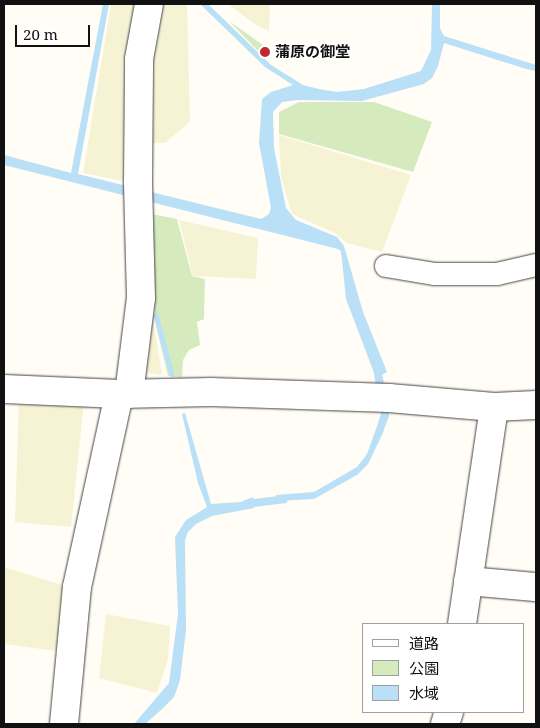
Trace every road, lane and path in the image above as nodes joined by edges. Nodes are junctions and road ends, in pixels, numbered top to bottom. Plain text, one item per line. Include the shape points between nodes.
1 (150, 4) edge
2 (536, 265) edge
3 (386, 266) dead end
4 (4, 389) edge
5 (124, 394) junction
6 (536, 406) edge
7 (494, 407) junction
8 (468, 581) junction
9 (535, 587) edge
10 (462, 623) edge
11 (64, 724) edge

1 - 5 street via 139,59 141,298
2 - 3 street via 497,274 435,274
4 - 5 street
5 - 7 street via 211,392 384,397
5 - 11 street via 77,587
6 - 7 street
7 - 8 street
8 - 9 street
8 - 10 street

